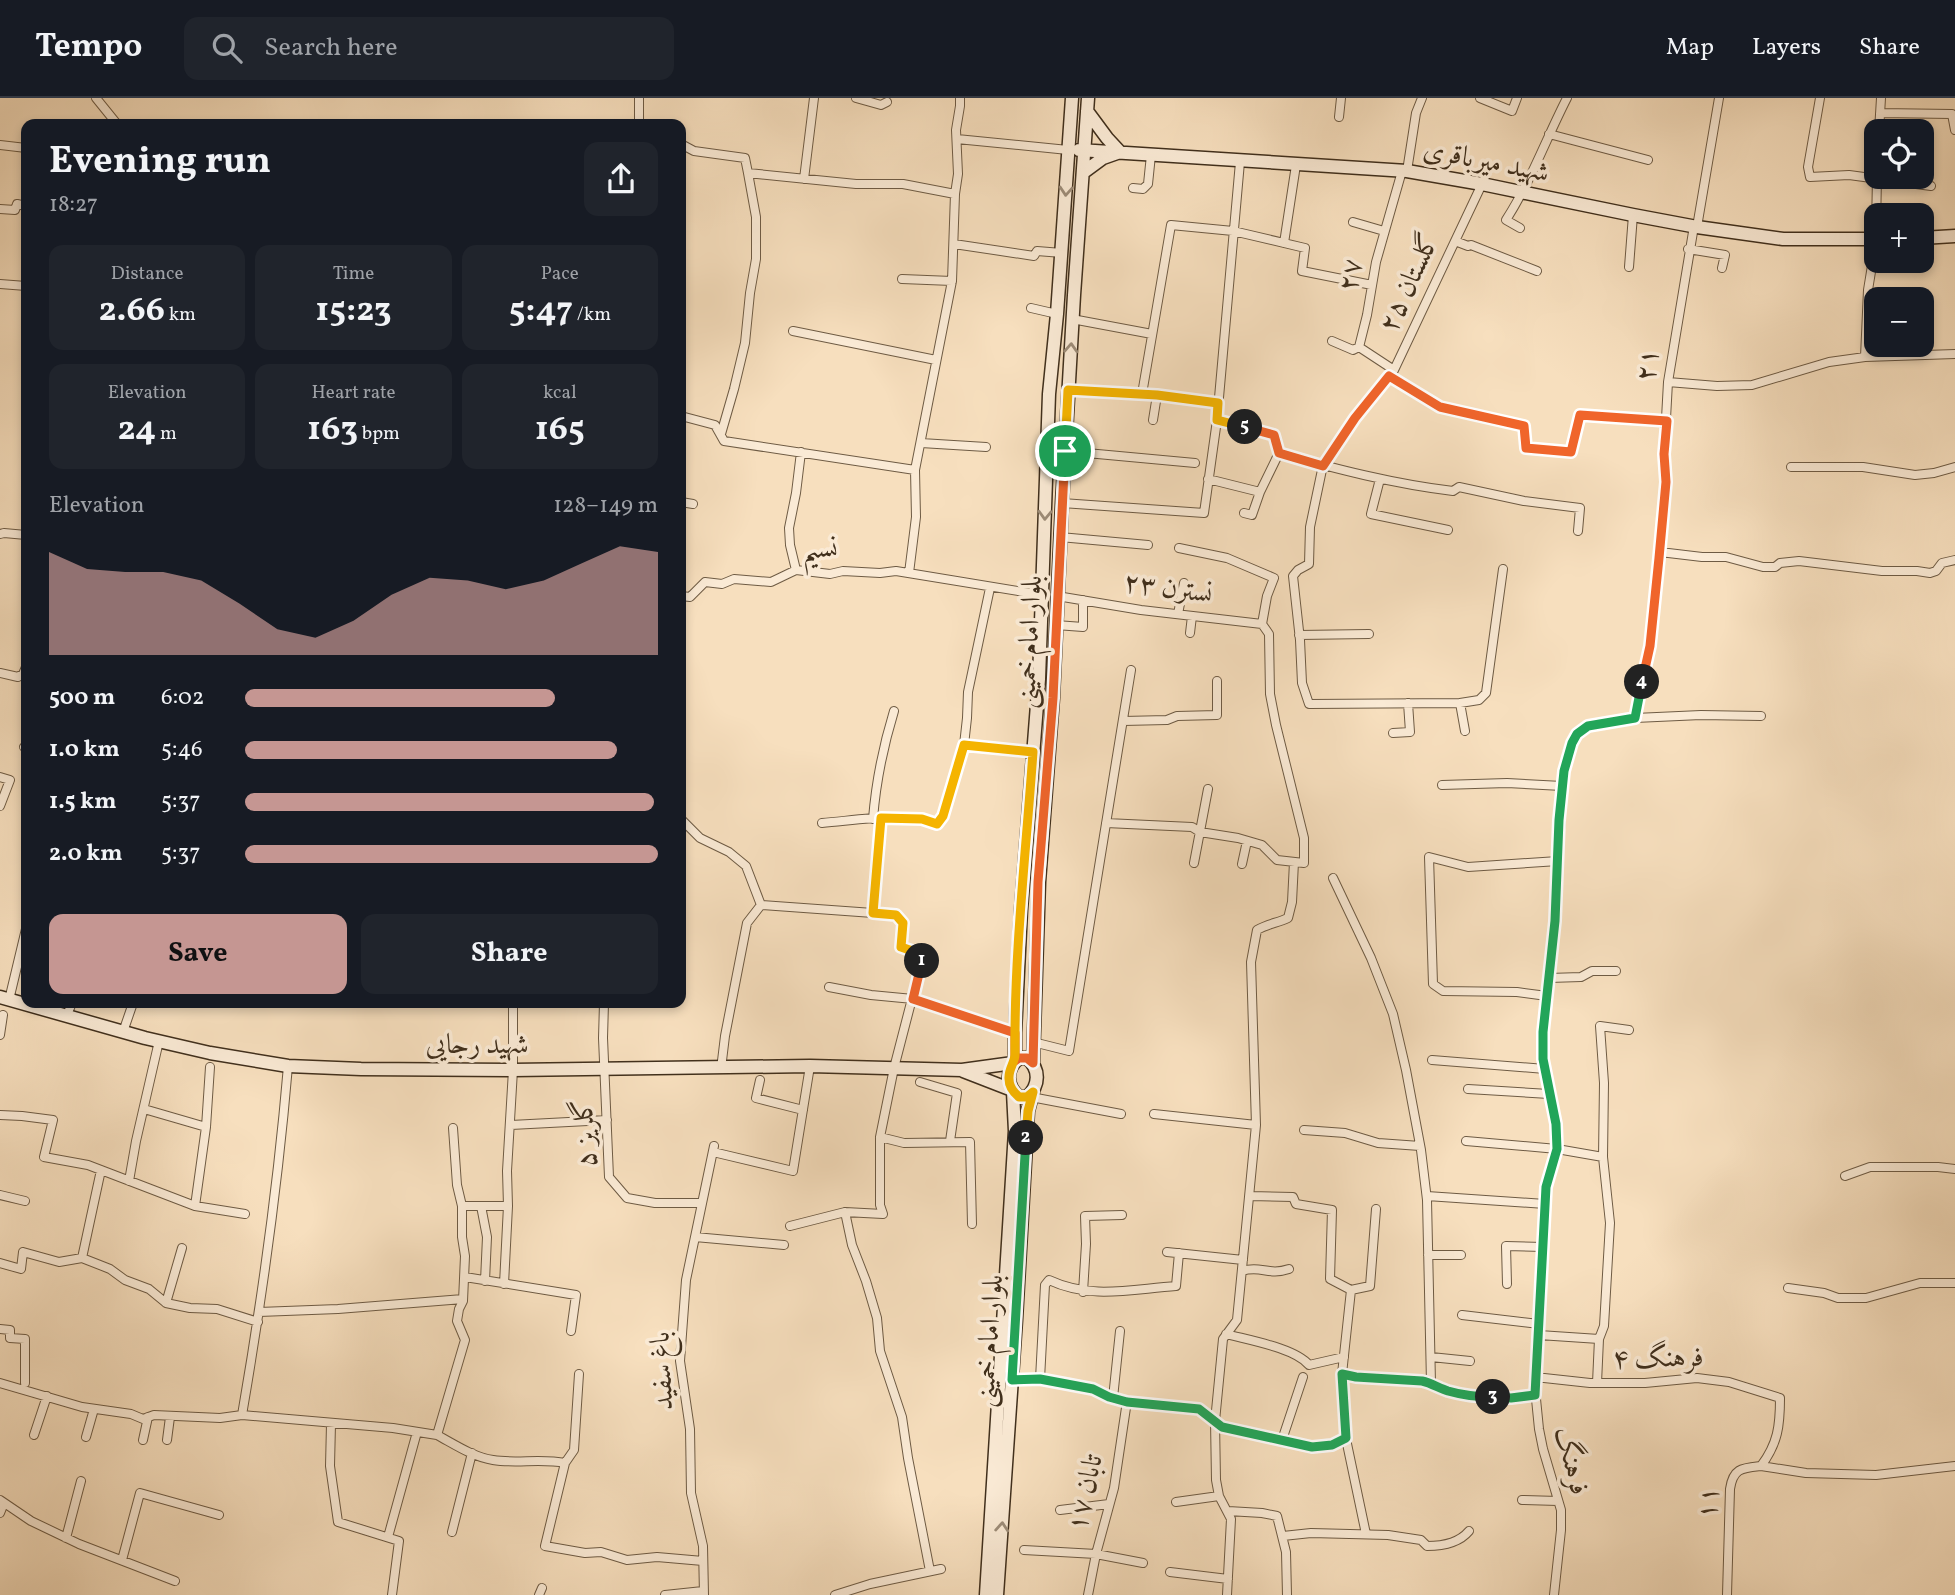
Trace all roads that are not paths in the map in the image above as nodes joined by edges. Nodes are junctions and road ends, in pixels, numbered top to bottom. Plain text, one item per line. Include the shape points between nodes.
1 (96, 98) edge
2 (639, 98) edge
3 (814, 98) edge
4 (856, 98) edge
5 (960, 98) edge
6 (1072, 98) edge
7 (1340, 98) edge
8 (1422, 98) edge
9 (1480, 98) edge
10 (1517, 98) edge
11 (1567, 98) edge
12 (1719, 98) edge
13 (1819, 98) edge
14 (1881, 98) edge
15 (887, 102) dead end
16 (1088, 104) edge
17 (1880, 113) junction
18 (1339, 117) dead end
19 (113, 119) edge
20 (639, 119) edge
21 (1880, 119) edge
22 (1955, 130) edge
23 (1549, 134) junction
24 (957, 139) junction
25 (0, 145) edge
26 (21, 147) edge
27 (686, 147) edge
28 (1068, 150) junction
29 (1085, 151) junction
30 (1120, 152) junction
31 (1151, 155) junction
32 (1648, 160) dead end
33 (1240, 162) junction
34 (1296, 165) junction
35 (1405, 171) junction
36 (1084, 172) junction
37 (748, 173) junction
38 (1864, 177) edge
39 (804, 179) junction
40 (1482, 184) junction
41 (1133, 187) dead end
42 (1523, 193) junction
43 (955, 194) junction
44 (21, 205) edge
45 (0, 209) edge
46 (1633, 215) junction
47 (1353, 222) dead end
48 (1695, 226) junction
49 (1520, 228) dead end
50 (1233, 231) junction
51 (1384, 231) junction
52 (1955, 236) edge
53 (1934, 237) edge
54 (1864, 240) edge
55 (1455, 241) junction
56 (1284, 243) junction
57 (954, 244) junction
58 (1688, 249) junction
59 (1062, 253) junction
60 (1629, 267) dead end
61 (1722, 268) dead end
62 (1537, 271) dead end
63 (902, 279) dead end
64 (952, 281) junction
65 (0, 284) edge
66 (1372, 285) junction
67 (21, 286) edge
68 (1031, 309) dead end
69 (1057, 314) junction
70 (1072, 319) junction
71 (793, 331) dead end
72 (1152, 334) junction
73 (1332, 341) dead end
74 (1359, 347) junction
75 (1955, 354) edge
76 (1934, 355) edge
77 (1865, 357) edge
78 (936, 360) junction
79 (1391, 373) junction
80 (1668, 382) junction
81 (1068, 390) junction
82 (1142, 394) junction
83 (1157, 395) junction
84 (1218, 403) junction
85 (686, 417) edge
86 (1153, 420) dead end
87 (1217, 420) junction
88 (1667, 421) junction
89 (721, 434) junction
90 (921, 443) junction
91 (986, 447) dead end
92 (1065, 451) junction
93 (801, 452) junction
94 (1279, 453) junction
95 (1195, 463) dead end
96 (1323, 466) junction
97 (1791, 467) dead end
98 (1955, 467) edge
99 (915, 470) junction
100 (1208, 479) junction
101 (1380, 479) junction
102 (1260, 492) junction
103 (686, 503) edge
104 (1062, 503) junction
105 (693, 504) dead end
106 (1244, 513) dead end
107 (1448, 530) dead end
108 (1578, 531) dead end
109 (0, 534) edge
110 (21, 535) edge
111 (1060, 537) junction
112 (1148, 545) dead end
113 (1179, 548) dead end
114 (1660, 552) junction
115 (1955, 560) edge
116 (1503, 569) dead end
117 (796, 570) junction
118 (909, 573) junction
119 (1293, 576) junction
120 (1274, 578) junction
121 (1184, 583) dead end
122 (990, 587) junction
123 (1042, 595) junction
124 (1057, 596) junction
125 (686, 597) edge
126 (1083, 600) junction
127 (1178, 614) junction
128 (1192, 616) junction
129 (1262, 624) junction
130 (1056, 625) junction
131 (1190, 633) dead end
132 (1299, 635) junction
133 (1369, 635) dead end
134 (1131, 670) dead end
135 (0, 673) edge
136 (21, 675) edge
137 (1217, 681) dead end
138 (1408, 703) junction
139 (1460, 703) junction
140 (894, 711) dead end
141 (1761, 716) dead end
142 (1635, 718) junction
143 (1123, 721) junction
144 (1465, 731) dead end
145 (1393, 733) dead end
146 (964, 745) junction
147 (1033, 752) junction
148 (0, 777) edge
149 (1442, 785) dead end
150 (1562, 786) junction
151 (1208, 789) dead end
152 (0, 806) edge
153 (877, 818) junction
154 (822, 823) dead end
155 (1106, 823) junction
156 (686, 824) edge
157 (1200, 832) junction
158 (1247, 841) junction
159 (1558, 861) junction
160 (1294, 862) junction
161 (1194, 863) dead end
162 (1242, 864) dead end
163 (1333, 878) dead end
164 (761, 905) junction
165 (873, 913) junction
166 (21, 945) edge
167 (1616, 971) dead end
168 (1549, 978) junction
169 (830, 987) dead end
170 (1547, 996) junction
171 (5, 998) edge
172 (913, 999) junction
173 (39, 1008) edge
174 (70, 1008) edge
175 (130, 1008) edge
176 (513, 1008) edge
177 (604, 1008) edge
178 (3, 1015) dead end
179 (66, 1016) junction
180 (1629, 1030) dead end
181 (123, 1032) junction
182 (1015, 1033) junction
183 (0, 1035) edge
184 (159, 1041) junction
185 (1034, 1042) junction
186 (1432, 1060) dead end
187 (1014, 1062) junction
188 (1033, 1063) junction
189 (288, 1066) junction
190 (810, 1066) junction
191 (210, 1067) dead end
192 (894, 1068) junction
193 (604, 1069) junction
194 (721, 1069) junction
195 (1545, 1069) junction
196 (513, 1070) junction
197 (962, 1070) junction
198 (760, 1080) dead end
199 (920, 1082) dead end
200 (1468, 1089) dead end
201 (1012, 1091) junction
202 (1032, 1094) junction
203 (1549, 1094) junction
204 (144, 1109) junction
205 (803, 1110) junction
206 (1121, 1114) dead end
207 (1154, 1114) dead end
208 (0, 1115) edge
209 (607, 1120) junction
210 (511, 1125) junction
211 (1256, 1125) junction
212 (206, 1127) junction
213 (453, 1128) dead end
214 (1304, 1130) dead end
215 (880, 1137) junction
216 (950, 1141) junction
217 (1466, 1141) dead end
218 (1420, 1146) junction
219 (1557, 1149) junction
220 (1603, 1157) junction
221 (1955, 1169) edge
222 (101, 1170) junction
223 (1845, 1176) dead end
224 (129, 1181) junction
225 (0, 1195) edge
226 (1250, 1196) junction
227 (1427, 1196) junction
228 (24, 1201) dead end
229 (701, 1203) junction
230 (1545, 1204) junction
231 (195, 1206) junction
232 (462, 1206) junction
233 (481, 1206) junction
234 (508, 1206) junction
235 (1376, 1209) dead end
236 (845, 1212) junction
237 (245, 1214) dead end
238 (1122, 1215) dead end
239 (972, 1224) dead end
240 (790, 1226) dead end
241 (695, 1237) junction
242 (784, 1245) dead end
243 (1543, 1247) junction
244 (183, 1248) dead end
245 (1167, 1252) dead end
246 (1179, 1254) junction
247 (1428, 1255) junction
248 (1461, 1255) dead end
249 (82, 1258) junction
250 (1243, 1260) junction
251 (0, 1264) edge
252 (1289, 1269) dead end
253 (1242, 1271) junction
254 (465, 1277) junction
255 (485, 1280) junction
256 (1955, 1283) edge
257 (504, 1284) junction
258 (1507, 1284) dead end
259 (1788, 1288) dead end
260 (1351, 1290) junction
261 (1083, 1292) junction
262 (463, 1299) junction
263 (166, 1303) junction
264 (259, 1311) junction
265 (1462, 1315) dead end
266 (258, 1322) junction
267 (1539, 1324) junction
268 (0, 1329) edge
269 (571, 1331) dead end
270 (1120, 1331) dead end
271 (1226, 1334) junction
272 (1539, 1335) junction
273 (1599, 1339) junction
274 (1344, 1357) junction
275 (1432, 1357) junction
276 (1470, 1361) dead end
277 (579, 1374) dead end
278 (1342, 1374) junction
279 (1303, 1377) dead end
280 (1535, 1377) junction
281 (1040, 1379) junction
282 (1012, 1380) junction
283 (0, 1383) edge
284 (25, 1383) dead end
285 (1431, 1383) junction
286 (1597, 1383) junction
287 (1535, 1395) junction
288 (47, 1396) junction
289 (1113, 1398) junction
290 (1780, 1398) joint
291 (1127, 1402) junction
292 (94, 1409) junction
293 (242, 1415) junction
294 (148, 1417) junction
295 (170, 1417) junction
296 (1216, 1421) junction
297 (331, 1423) junction
298 (417, 1432) junction
299 (34, 1435) dead end
300 (437, 1435) junction
301 (86, 1437) dead end
302 (1346, 1438) junction
303 (143, 1440) dead end
304 (167, 1440) dead end
305 (1282, 1440) junction
306 (471, 1452) junction
307 (565, 1463) junction
308 (1760, 1466) junction
309 (1955, 1466) edge
310 (81, 1480) dead end
311 (1219, 1496) junction
312 (1522, 1500) dead end
313 (2, 1501) edge
314 (1558, 1501) junction
315 (1176, 1502) dead end
316 (1109, 1504) junction
317 (1060, 1510) dead end
318 (1228, 1511) junction
319 (0, 1513) edge
320 (219, 1515) dead end
321 (1469, 1531) dead end
322 (452, 1532) dead end
323 (1366, 1534) junction
324 (1283, 1536) junction
325 (388, 1537) junction
326 (66, 1538) junction
327 (1024, 1550) dead end
328 (1096, 1554) junction
329 (122, 1560) junction
330 (703, 1561) junction
331 (1143, 1563) dead end
332 (941, 1569) dead end
333 (930, 1571) junction
334 (1170, 1572) dead end
335 (1228, 1579) junction
336 (175, 1581) dead end
337 (870, 1584) junction
338 (704, 1593) edge
339 (392, 1595) edge
340 (665, 1595) edge
341 (835, 1595) edge
342 (872, 1595) edge
343 (986, 1595) edge
344 (998, 1595) edge
345 (1088, 1595) edge
346 (1227, 1595) edge
347 (1287, 1595) edge
348 (1554, 1595) edge
349 (1727, 1595) edge

1 - 19 street
2 - 20 street
3 - 39 street
4 - 15 street
5 - 24 street
6 - 28 main road, بلوار امام خمینی
7 - 18 street
8 - 35 street, ۲۷
9 - 10 street via 1512,111
11 - 23 street
12 - 48 street, ۲۱
13 - 38 street via 1810,177
14 - 17 street
16 - 29 main road, بلوار امام خمینی
16 - 30 main road
17 - 21 street
17 - 22 street via 1952,114
23 - 32 street
23 - 42 street
24 - 28 street
24 - 43 street
25 - 26 street
27 - 37 street via 745,158
28 - 29 main road, شهید میرباقری
28 -> 59 main road, بلوار امام خمینی
29 - 30 main road, شهید میرباقری
29 - 36 main road, بلوار امام خمینی
30 - 31 main road, شهید میرباقری
30 - 36 main road
31 - 33 main road, شهید میرباقری
31 - 41 street via 1148,184 1143,189
33 - 34 main road, شهید میرباقری
33 - 50 street
34 - 35 main road, شهید میرباقری
34 - 56 street
35 - 40 main road, شهید میرباقری
35 - 51 street, ۲۷
36 - 70 main road, بلوار امام خمینی
37 - 39 street
37 - 89 street via 756,217 756,259 745,343
39 - 43 street via 903,184
40 - 42 main road, شهید میرباقری
40 - 55 street, گلستان ۲۵
42 - 46 main road, شهید میرباقری
42 - 49 street via 1506,220
43 - 57 street
44 - 45 street via 15,210
46 - 48 main road, شهید میرباقری
46 - 60 street
47 - 51 street
48 - 54 main road, شهید میرباقری via 1783,239
48 - 58 street, ۲۱
50 - 56 street
50 - 72 street via 1171,225
50 - 84 street
51 - 66 street, ۲۷
52 - 53 main road
55 - 62 street
55 - 79 street, گلستان ۲۵
56 - 66 street via 1305,248 1302,271
57 - 59 street via 1034,256 1037,251
57 - 64 street
58 - 61 street via 1725,255
58 - 80 street, ۲۱
59 - 69 main road, بلوار امام خمینی
63 - 64 street
64 - 78 street
65 - 67 street
66 - 74 street, ۲۷
68 - 69 street
69 -> 123 main road, بلوار امام خمینی via 1049,394
70 - 72 street
81 -> 70 main road, بلوار امام خمینی
71 - 78 street
72 - 82 street
73 - 74 street via 1353,350
74 - 79 street
75 - 76 street
77 - 80 street via 1829,362 1752,385
78 - 90 street
79 - 88 street via 1440,407 1524,426 1526,448 1571,452 1580,415
79 - 96 street, گلستان ۲۵
80 - 88 street, ۲۱
81 - 82 street
81 - 92 main road, بلوار امام خمینی
82 - 83 street
83 - 84 street
83 - 86 street
84 - 87 street
85 - 89 street via 716,425
87 - 94 street via 1274,435
87 - 100 street
88 - 114 street, ۲۱
89 - 93 street via 724,441
90 - 91 street
90 - 99 street
92 - 95 street
92 - 104 main road, بلوار امام خمینی
93 - 99 street
93 - 117 street via 789,528
94 - 96 street
94 - 102 street
96 - 101 street
96 - 119 street via 1310,527 1309,564
97 - 98 street via 1863,467 1915,475
99 - 118 street via 916,517
100 - 102 street
100 - 104 street via 1204,513
101 - 107 street via 1371,514
101 - 108 street via 1580,508
102 - 106 street via 1252,515
103 - 105 street
104 - 111 main road, بلوار امام خمینی
109 - 110 street
111 - 112 street
111 - 124 main road, بلوار امام خمینی
113 - 120 street via 1227,558
114 - 115 street via 1726,556 1763,567 1799,561 1930,573
114 - 142 street, ۲۱ via 1650,646
116 - 139 street via 1486,693 1479,700
117 - 118 street, نسیم
117 - 125 street, نسیم via 771,582 705,582
118 - 122 street, نسیم
119 - 120 street
119 - 132 street
120 - 129 street
121 - 127 street
122 - 123 street, نسیم
122 - 146 street via 968,692
123 - 147 main road, بلوار امام خمینی
124 - 126 street, نسترن ۲۳
124 - 130 main road, بلوار امام خمینی
126 - 127 street, نسترن ۲۳
126 - 130 street via 1083,627
127 - 128 street, نسترن ۲۳
128 - 129 street, نسترن ۲۳
128 - 131 street
129 - 160 street via 1269,634 1270,694 1276,725 1304,838 1304,863
130 - 185 main road, بلوار امام خمینی via 1038,882
132 - 133 street
132 - 138 street via 1302,683 1309,704
134 - 143 street
135 - 136 street
137 - 143 street via 1217,715
138 - 139 street
138 - 145 street via 1410,732
139 - 144 street
140 - 153 street via 876,784
141 - 142 street
142 - 150 street, فرهنگ via 1588,726 1577,734 1568,751
143 - 155 street
146 - 147 street
146 - 153 street via 937,824
147 - 182 main road, بلوار امام خمینی
148 - 152 street via 10,780
149 - 150 street
150 - 159 street, فرهنگ
151 - 157 street
153 - 154 street
153 - 165 street
155 - 157 street via 1192,827
155 - 185 street via 1069,1051
156 - 164 street via 746,866
157 - 158 street
157 - 161 street
158 - 160 street via 1262,845 1277,860
158 - 162 street
159 - 168 street, فرهنگ
159 - 170 street via 1468,867 1429,857 1433,985 1443,991
160 - 211 street via 1288,918 1257,930 1251,962
163 - 218 street via 1393,1014
164 - 165 street
164 - 194 street via 747,923
165 - 172 street via 896,915 903,923 901,947 921,954
166 - 171 street
167 - 168 street
168 - 170 street, فرهنگ
169 - 172 street
170 - 195 street, فرهنگ
172 - 182 street
172 - 192 street
173 - 179 main road, شهید رجایی
174 - 179 street
175 - 181 street
176 - 196 street
177 - 193 street, گلریز ۵
178 - 183 street
179 - 181 main road, شهید رجایی
180 - 220 street via 1600,1026
181 - 184 main road, شهید رجایی
182 - 187 main road, بلوار امام خمینی
184 - 189 main road, شهید رجایی
184 - 204 street
185 - 188 main road, بلوار امام خمینی
186 - 195 street
187 - 188 main road via 1027,1058
187 - 197 main road
187 - 201 main road via 1009,1072
188 - 202 main road via 1037,1083
189 - 196 main road, شهید رجایی
189 - 264 street
190 - 192 main road, شهید رجایی
190 - 194 main road, شهید رجایی
190 - 205 street
191 - 212 street
192 - 197 main road, شهید رجایی
192 - 215 street
193 - 194 main road, شهید رجایی
193 - 196 main road, شهید رجایی
193 - 209 street, گلریز ۵
195 - 203 street, فرهنگ
196 - 210 street
197 - 201 main road
198 - 205 street via 756,1098
199 - 216 street via 957,1093
200 - 203 street
201 - 202 main road via 1019,1097
201 - 343 main road, بلوار امام خمینی via 1015,1131
202 - 206 street
202 - 282 main road, بلوار امام خمینی
203 - 219 street, فرهنگ
204 - 212 street
204 - 224 street
205 - 229 street, باغ سفید via 793,1171 713,1149
207 - 211 street
208 - 222 street via 53,1120 44,1157
209 - 210 street
209 - 229 street, گلریز ۵ via 609,1177 627,1198
210 - 234 street
211 - 226 street
212 - 231 street
213 - 232 street
214 - 218 street
215 - 216 street via 904,1143
215 - 236 street via 883,1214
216 - 239 street via 970,1142
217 - 219 street
218 - 227 street
219 - 220 street
219 - 230 street, فرهنگ
220 - 273 street via 1610,1223 1604,1326
221 - 223 street via 1870,1167
222 - 224 street
222 - 249 street
224 - 231 street
225 - 228 street
226 - 250 street
226 - 260 street via 1293,1197 1296,1204 1332,1210 1330,1279
227 - 230 street
227 - 247 street
229 - 241 street, باغ سفید
230 - 243 street, فرهنگ
231 - 237 street
232 - 233 street
232 - 254 street
233 - 234 street
233 - 255 street via 487,1237
234 - 257 street
235 - 260 street via 1370,1286
236 - 240 street
236 - 333 street via 877,1318 880,1351 902,1417
238 - 261 street via 1085,1216
241 - 242 street
241 - 330 street, باغ سفید via 686,1280 680,1361 690,1429 691,1493
243 - 258 street via 1506,1247
243 - 267 street, فرهنگ
244 - 263 street
245 - 246 street
246 - 250 street
246 - 261 street via 1176,1286
247 - 248 street
247 - 275 street
249 - 251 street via 59,1262 23,1252 20,1269
249 - 263 street via 149,1289
250 - 253 street
252 - 253 street
253 - 271 street via 1237,1321
254 - 255 street
254 - 262 street
255 - 257 street
256 - 259 street via 1920,1283 1866,1298 1838,1298
257 - 269 street via 576,1295
260 - 274 street
261 - 281 street via 1049,1280 1045,1285
262 - 264 street
262 - 300 street via 457,1321 465,1340
263 - 266 street via 217,1309
264 - 266 street
265 - 267 street
266 - 293 street
267 - 272 street, فرهنگ
268 - 284 street via 10,1330 10,1338 25,1339
270 - 289 street
271 - 274 street via 1292,1352 1309,1365
271 - 296 street
272 - 273 street
272 - 280 street, فرهنگ
273 - 286 street
274 - 278 street
275 - 276 street
275 - 285 street
277 - 307 street via 575,1450
278 - 285 street
278 - 302 street
279 - 305 street
280 - 286 street, فرهنگ ۴
280 - 287 street, فرهنگ
281 - 282 street
281 - 289 street via 1093,1389
344 -> 282 main road, بلوار امام خمینی
283 - 288 street
285 - 287 street via 1461,1394
286 - 290 street, فرهنگ ۴ via 1697,1378 1729,1382
287 - 314 street, فرهنگ via 1543,1449
288 - 292 street
288 - 299 street
289 - 291 street
290 - 308 street, ۱۱ via 1779,1428
291 - 296 street via 1199,1409
291 - 316 street, تابان ۱۷
292 - 294 street
292 - 301 street
293 - 295 street
293 - 297 street
294 - 295 street
294 - 303 street
295 - 304 street
296 - 305 street via 1222,1427
296 - 311 street
297 - 298 street
297 - 325 street via 330,1466 338,1522
298 - 300 street
298 - 325 street
300 - 306 street
302 - 305 street via 1312,1447
302 - 323 street
306 - 307 street via 492,1460
306 - 322 street
307 - 330 street via 545,1546 627,1560
308 - 309 street via 1876,1475
308 - 349 street, ۱۱ via 1736,1471 1732,1477
310 - 326 street
311 - 315 street
311 - 318 street
312 - 314 street
313 - 319 street
313 - 326 street
314 - 348 street, فرهنگ via 1561,1530
316 - 317 street
316 - 328 street, تابان ۱۷
318 - 324 street via 1277,1516
318 - 335 street
320 - 329 street via 140,1493
321 - 323 street via 1464,1538 1427,1546 1421,1540
323 - 324 street
324 - 347 street
325 - 339 street via 399,1541
326 - 329 street
327 - 328 street
328 - 331 street
328 - 345 street, تابان ۱۷
329 - 336 street
330 - 338 street, باغ سفید
332 - 333 street
333 - 337 street
334 - 335 street
335 - 346 street
337 - 341 street
337 - 342 street
338 - 340 street

